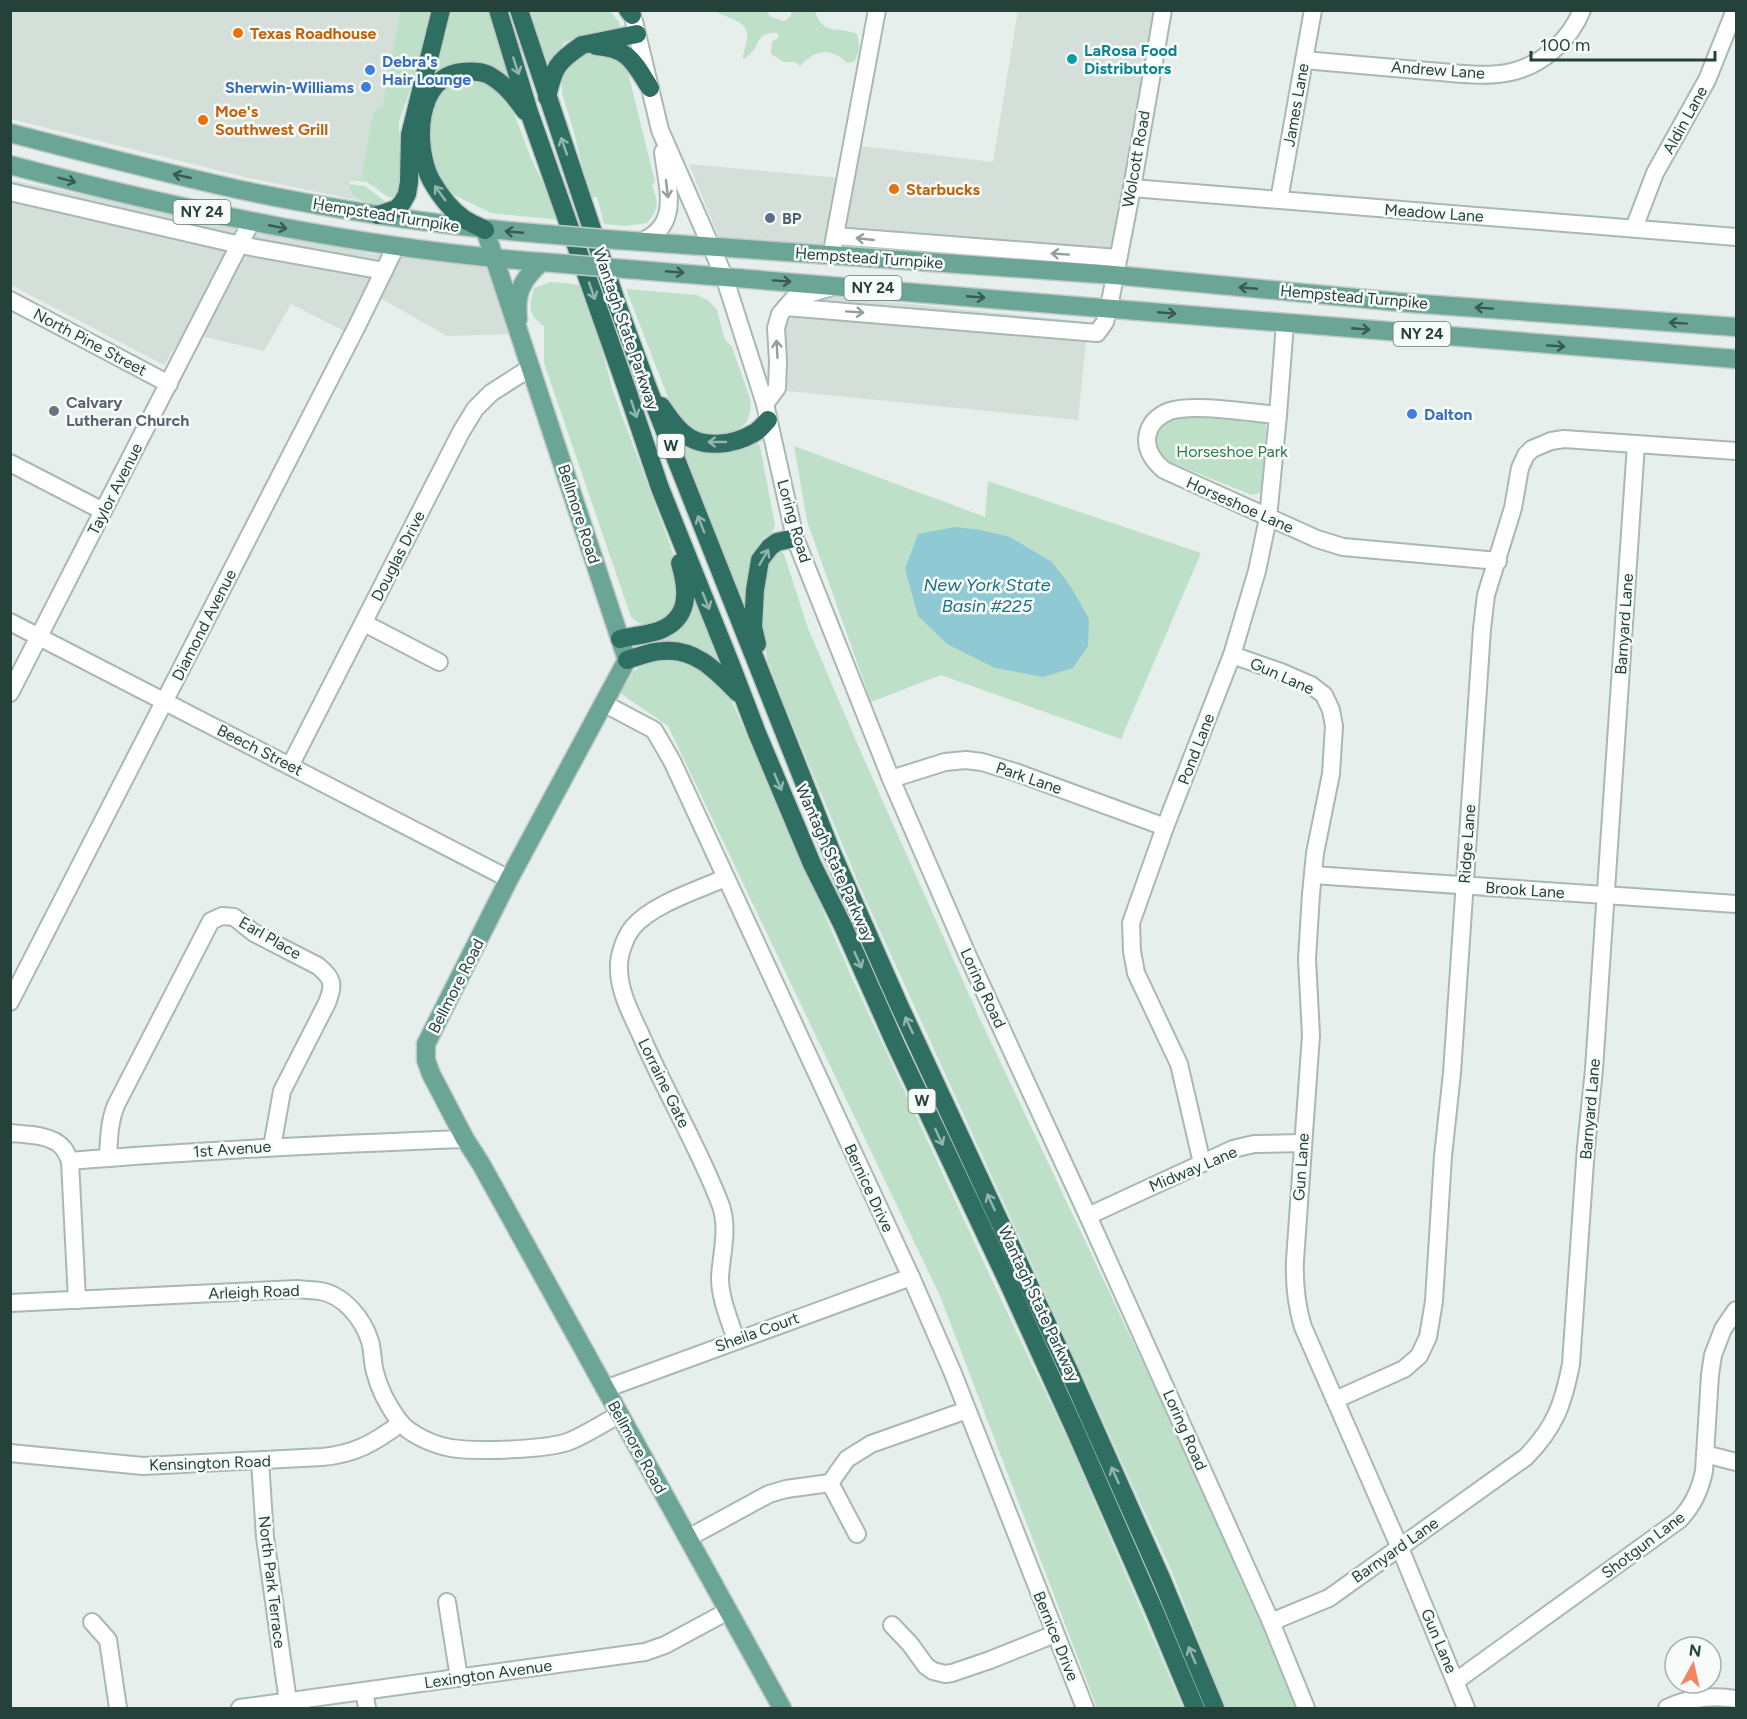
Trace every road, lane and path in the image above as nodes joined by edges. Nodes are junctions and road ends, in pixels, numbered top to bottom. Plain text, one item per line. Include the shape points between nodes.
1 (441, 10) edge
2 (498, 10) edge
3 (519, 10) edge
4 (877, 10) edge
5 (1163, 10) edge
6 (1313, 10) edge
7 (1582, 10) edge
8 (1735, 10) edge
9 (630, 12) edge
10 (636, 34) junction
11 (582, 45) junction
12 (1304, 60) junction
13 (650, 88) junction
14 (547, 97) junction
15 (532, 119) junction
16 (660, 130) junction
17 (10, 134) edge
18 (10, 165) edge
19 (1132, 188) junction
20 (239, 189) junction
21 (10, 192) edge
22 (111, 192) junction
23 (1279, 200) junction
24 (378, 215) junction
25 (251, 222) junction
26 (1634, 228) junction
27 (484, 230) junction
28 (835, 236) junction
29 (1737, 237) edge
30 (640, 242) junction
31 (240, 245) junction
32 (396, 246) junction
33 (711, 248) junction
34 (832, 256) junction
35 (494, 258) junction
36 (548, 262) junction
37 (1116, 267) junction
38 (384, 271) junction
39 (724, 276) junction
40 (839, 285) junction
41 (10, 300) edge
42 (786, 307) junction
43 (1109, 308) junction
44 (1285, 323) junction
45 (1737, 327) edge
46 (520, 339) junction
47 (1737, 359) edge
48 (530, 368) junction
49 (169, 384) junction
50 (649, 391) junction
51 (766, 412) junction
52 (1278, 415) junction
53 (1636, 444) junction
54 (1737, 451) edge
55 (10, 463) edge
56 (660, 488) junction
57 (103, 511) junction
58 (1268, 518) junction
59 (795, 538) junction
60 (1498, 561) junction
61 (10, 622) edge
62 (364, 623) junction
63 (39, 636) junction
64 (620, 639) junction
65 (1232, 655) junction
66 (627, 660) junction
67 (439, 662) dead end
68 (10, 693) edge
69 (769, 695) junction
70 (744, 699) junction
71 (165, 701) junction
72 (603, 703) junction
73 (290, 766) junction
74 (891, 779) junction
75 (1165, 827) junction
76 (1313, 875) junction
77 (509, 879) junction
78 (725, 879) junction
79 (1465, 886) junction
80 (1605, 895) junction
81 (1737, 904) edge
82 (10, 1002) edge
83 (10, 1133) edge
84 (465, 1139) junction
85 (1303, 1143) junction
86 (272, 1147) junction
87 (108, 1158) junction
88 (70, 1161) junction
89 (1202, 1163) junction
90 (1088, 1216) junction
91 (910, 1277) junction
92 (77, 1300) junction
93 (10, 1303) edge
94 (1737, 1310) edge
95 (736, 1340) junction
96 (605, 1389) junction
97 (1335, 1400) junction
98 (967, 1410) junction
99 (619, 1415) junction
100 (401, 1424) junction
101 (10, 1453) edge
102 (1705, 1454) junction
103 (260, 1461) junction
104 (1737, 1462) edge
105 (830, 1483) junction
106 (857, 1534) dead end
107 (688, 1538) junction
108 (1400, 1548) junction
109 (447, 1602) dead end
110 (728, 1611) junction
111 (92, 1622) dead end
112 (1271, 1622) junction
113 (891, 1625) dead end
114 (1055, 1634) junction
115 (459, 1678) junction
116 (1456, 1681) junction
117 (364, 1691) junction
118 (1737, 1699) edge
119 (288, 1702) junction
120 (118, 1708) edge
121 (240, 1708) edge
122 (367, 1708) edge
123 (782, 1708) edge
124 (1085, 1708) edge
125 (1195, 1708) edge
126 (1215, 1708) edge
127 (1306, 1708) edge
128 (1466, 1708) edge
129 (1667, 1708) edge

1 - 24 highway via 410,135 407,194 396,209
2 -> 15 highway, Wantagh State Parkway / W
3 - 14 highway, Wantagh State Parkway / W
4 - 28 street
5 - 19 street, Wolcott Road
6 - 12 street, James Lane
7 - 12 street, Andrew Lane via 1562,42 1539,61 1513,72 1483,75
8 - 26 street, Aldin Lane via 1707,80 1655,173
9 - 10 street
10 - 11 highway
10 - 13 street
11 - 13 highway via 610,47 627,54
11 - 14 highway via 560,62 552,74
12 - 23 street, James Lane
13 - 16 street
50 -> 14 highway, Wantagh State Parkway / W
27 -> 15 highway via 463,218 430,178 421,131 430,93 441,80 455,73 487,74 504,85
15 -> 56 highway, Wantagh State Parkway / W
16 -> 30 street via 669,211 660,230
16 - 33 street, Loring Road
20 -> 17 main road, Hempstead Turnpike / NY 24
18 -> 22 main road, Hempstead Turnpike / NY 24
19 - 23 street, Meadow Lane
19 - 37 street, Wolcott Road
20 - 22 main road via 236,202 225,205
20 - 24 main road, Hempstead Turnpike / NY 24
21 - 31 street
22 - 25 main road, Hempstead Turnpike / NY 24
23 - 26 street, Meadow Lane
24 - 27 main road, Hempstead Turnpike / NY 24
25 - 31 street, Taylor Avenue
25 -> 32 main road, Hempstead Turnpike / NY 24
26 - 29 street, Meadow Lane
30 -> 27 main road, Hempstead Turnpike / NY 24, bridge
27 - 35 main road, Bellmore Road
28 - 34 street
37 -> 28 street, Hempstead Turnpike
30 - 33 main road, Hempstead Turnpike / NY 24
31 - 38 street
31 - 49 street, Taylor Avenue
32 - 35 main road, Hempstead Turnpike / NY 24
32 - 38 street, Diamond Avenue
33 - 34 main road, Hempstead Turnpike / NY 24
33 - 39 street, Loring Road
34 - 37 main road, Hempstead Turnpike / NY 24
35 - 36 main road, Hempstead Turnpike / NY 24
35 - 46 main road, Bellmore Road
36 -> 39 main road, Hempstead Turnpike / NY 24, bridge
36 - 46 main road via 529,274 519,292
37 - 43 street, Wolcott Road
45 -> 37 main road, Hempstead Turnpike / NY 24 via 1409,303
38 - 71 street, Diamond Avenue
39 -> 40 main road, Hempstead Turnpike / NY 24
39 - 51 street, Loring Road
40 - 42 street via 794,298
40 -> 43 main road, Hempstead Turnpike / NY 24
41 - 49 street, North Pine Street
42 -> 43 street via 1092,333 1100,330
51 -> 42 street via 777,388 776,328
43 -> 44 main road, Hempstead Turnpike / NY 24
44 -> 47 main road, Hempstead Turnpike / NY 24
44 - 52 street, Pond Lane
46 - 48 main road, Bellmore Road
48 - 62 street, Douglas Drive via 491,393 475,409
48 - 64 main road, Bellmore Road
49 - 57 street, Taylor Avenue
51 -> 50 highway via 757,432 736,442 712,444 682,432
69 -> 50 highway, Wantagh State Parkway / W
51 - 59 street, Loring Road
52 - 58 street, Pond Lane
52 - 58 street, Horseshoe Lane via 1179,409 1158,417 1147,436 1150,455 1164,470
53 - 54 street, Ridge Lane
53 - 60 street, Ridge Lane via 1564,439 1532,449 1520,468
53 - 80 street, Barnyard Lane
55 - 57 street
56 - 64 highway via 686,584 684,604 675,621 659,631
56 -> 70 highway, Wantagh State Parkway / W
57 - 63 street, Taylor Avenue
58 - 60 street, Horseshoe Lane via 1343,547
58 - 65 street, Pond Lane
69 -> 59 highway via 753,627 755,590 760,560 777,542
59 - 74 street, Loring Road
60 - 79 street, Ridge Lane via 1486,596 1482,629
61 - 63 street, Beech Street
62 - 67 street
62 - 73 street, Douglas Drive
63 - 68 street, Taylor Avenue
63 - 71 street, Beech Street
64 - 66 main road, Bellmore Road
65 - 75 street, Pond Lane
65 - 76 street, Gun Lane via 1311,685 1324,696 1331,710 1331,774
66 - 70 highway via 661,651 687,653 711,666
66 - 72 main road, Bellmore Road
126 -> 69 highway, Wantagh State Parkway / W via 1069,1371 832,853
70 -> 125 highway, Wantagh State Parkway / W via 812,864 1007,1280
71 - 73 street, Beech Street
71 - 82 street, Diamond Avenue
72 - 77 main road, Bellmore Road
72 - 78 street, Bernice Drive via 654,730
73 - 77 street, Beech Street
74 - 75 street, Park Lane via 945,762 982,762
74 - 90 street, Loring Road
75 - 89 street, Pond Lane via 1131,923 1132,951 1136,973 1179,1064
76 - 79 street, Brook Lane
76 - 85 street, Gun Lane via 1307,959 1311,1035
77 - 84 main road, Bellmore Road via 426,1044 431,1074
78 - 91 street, Bernice Drive
78 - 95 street, Lorraine Gate via 665,904 633,927 621,951 619,968 621,987 632,1015 722,1209 725,1234 720,1280
79 - 80 street, Brook Lane
79 - 97 street, Ridge Lane via 1434,1301 1428,1336 1419,1356 1404,1369
80 - 81 street, Brook Lane
80 - 108 street, Barnyard Lane via 1565,1395 1552,1425 1526,1457
83 - 88 street via 57,1143
84 - 86 street, 1st Avenue
84 - 96 main road, Bellmore Road
85 - 89 street, Midway Lane via 1254,1144
85 - 97 street, Gun Lane via 1296,1302
86 - 87 street, 1st Avenue
86 - 87 street, Earl Place via 282,1090 327,1003 332,982 318,966 254,933 234,917 222,916 211,921 116,1105 109,1131
87 - 88 street, 1st Avenue
88 - 92 street
89 - 90 street, Midway Lane
90 - 112 street, Loring Road
91 - 95 street, Sheila Court
91 - 98 street, Bernice Drive
92 - 93 street, Arleigh Road
92 - 100 street, Arleigh Road via 322,1291 347,1305 365,1328 380,1386
94 - 102 street, Shotgun Lane via 1723,1329 1713,1355
95 - 96 street, Sheila Court
96 - 99 main road, Bellmore Road
97 - 108 street, Gun Lane
98 - 105 street via 871,1444 847,1459
98 - 114 street, Bernice Drive
99 - 100 street, Arleigh Road via 556,1445 475,1450 435,1444
99 - 107 main road, Bellmore Road
100 - 103 street, Kensington Road via 369,1445 339,1455
101 - 103 street, Kensington Road via 143,1466
102 - 104 street
102 - 116 street, Shotgun Lane via 1701,1487 1691,1508 1679,1520
103 - 119 street, North Park Terrace via 265,1538
105 - 106 street
105 - 107 street via 769,1494
107 - 110 main road, Bellmore Road
108 - 112 street, Barnyard Lane via 1329,1598
108 - 116 street, Gun Lane
109 - 115 street
110 - 115 street, Lexington Avenue via 645,1652
110 - 123 main road, Bellmore Road
111 - 120 street via 108,1640
112 - 127 street, Loring Road
113 - 114 street via 926,1666 945,1674
114 - 124 street, Bernice Drive
115 - 117 street, Lexington Avenue
116 - 128 street, Gun Lane
117 - 119 street, Lexington Avenue
117 - 122 street
118 - 129 street via 1705,1698
119 - 121 street, Lexington Avenue

